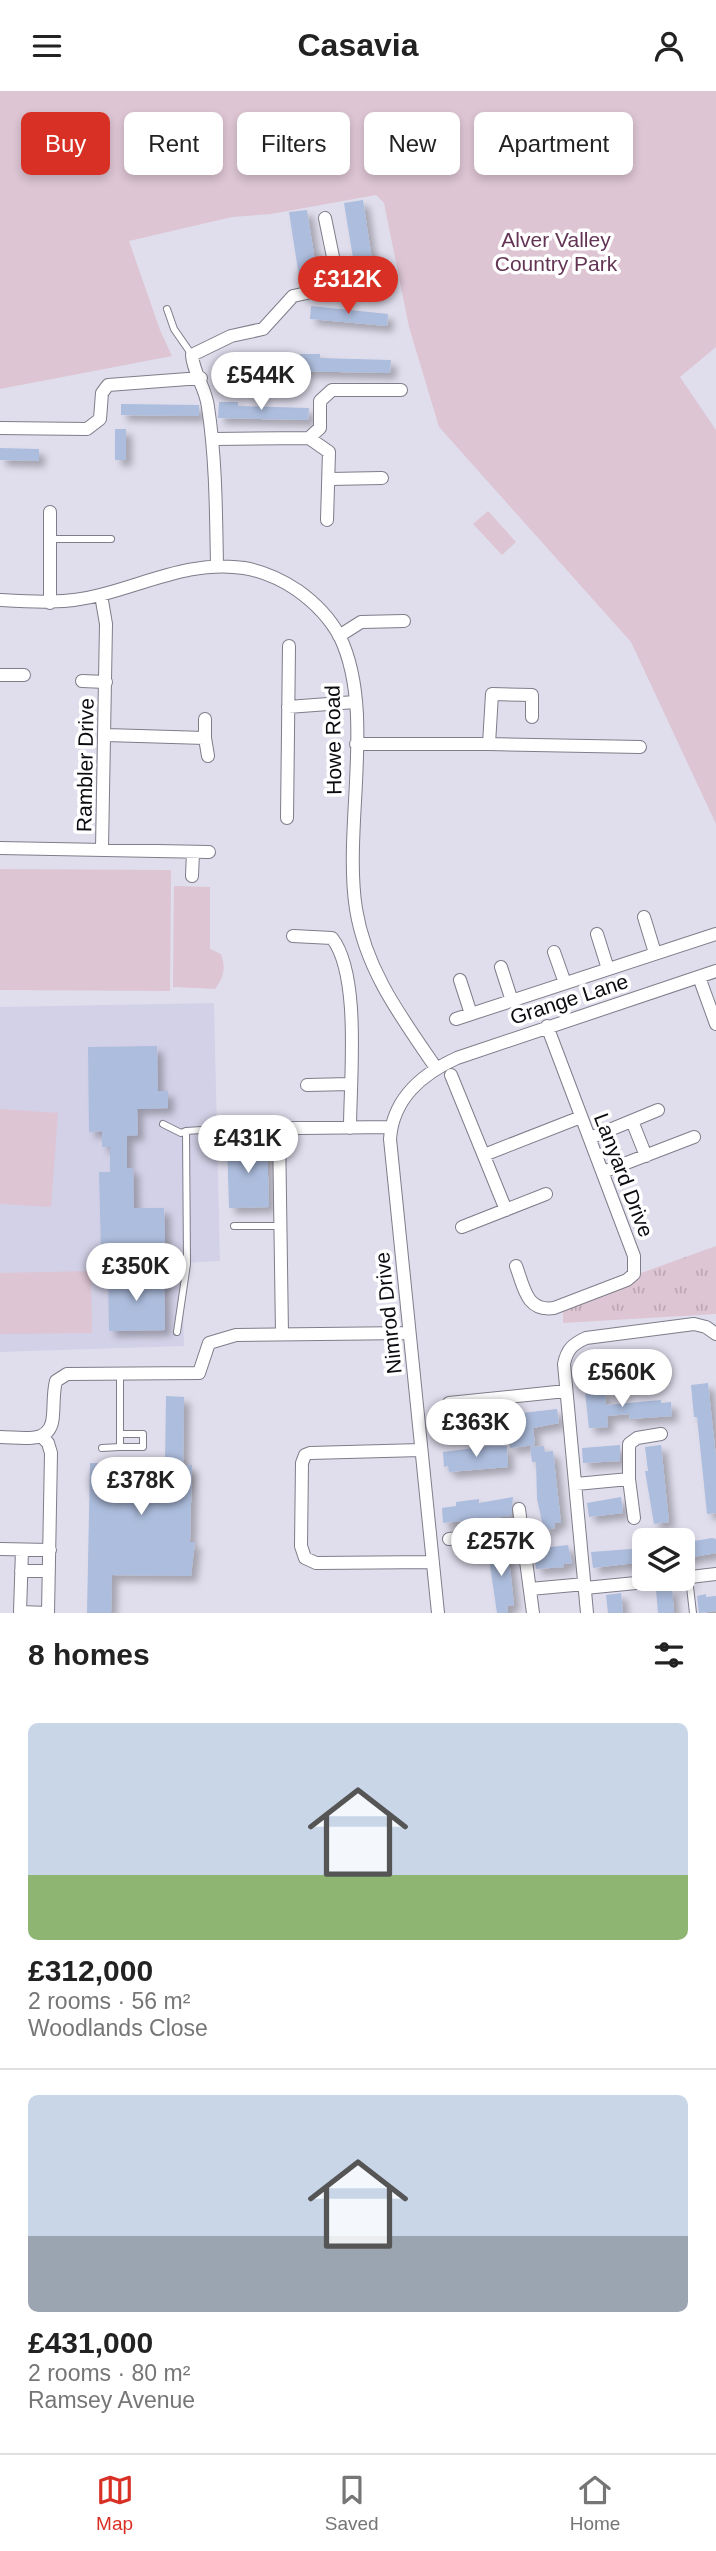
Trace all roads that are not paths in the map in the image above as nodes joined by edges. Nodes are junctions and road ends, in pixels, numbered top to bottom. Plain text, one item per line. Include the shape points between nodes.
1 (325, 218) dead end
2 (376, 283) dead end
3 (339, 286) junction
4 (167, 309) dead end
5 (197, 353) junction
6 (201, 379) junction
7 (401, 390) dead end
8 (0, 428) edge
9 (309, 437) junction
10 (213, 439) junction
11 (382, 478) dead end
12 (330, 479) junction
13 (50, 512) dead end
14 (327, 520) dead end
15 (50, 539) junction
16 (111, 539) dead end
17 (217, 566) junction
18 (101, 595) junction
19 (0, 600) edge
20 (50, 603) junction
21 (404, 621) dead end
22 (340, 636) junction
23 (289, 646) dead end
24 (0, 675) edge
25 (24, 675) dead end
26 (82, 681) dead end
27 (106, 682) junction
28 (355, 702) junction
29 (288, 707) junction
30 (532, 717) dead end
31 (205, 719) dead end
32 (106, 735) junction
33 (205, 738) junction
34 (356, 744) junction
35 (489, 744) junction
36 (640, 747) dead end
37 (208, 756) dead end
38 (287, 818) dead end
39 (0, 848) edge
40 (102, 849) junction
41 (193, 852) junction
42 (209, 852) dead end
43 (192, 876) dead end
44 (644, 917) dead end
45 (716, 934) edge
46 (597, 935) dead end
47 (293, 936) dead end
48 (554, 951) dead end
49 (655, 953) junction
50 (501, 967) dead end
51 (608, 969) junction
52 (716, 971) edge
53 (699, 977) junction
54 (460, 980) dead end
55 (565, 983) junction
56 (512, 1001) junction
57 (471, 1014) junction
58 (456, 1019) dead end
59 (716, 1024) edge
60 (547, 1026) junction
61 (436, 1068) junction
62 (452, 1075) dead end
63 (350, 1084) junction
64 (307, 1085) dead end
65 (658, 1110) dead end
66 (581, 1117) junction
67 (632, 1121) junction
68 (163, 1124) dead end
69 (391, 1127) junction
70 (350, 1128) junction
71 (218, 1129) joint
72 (279, 1129) junction
73 (186, 1131) junction
74 (694, 1137) dead end
75 (590, 1138) junction
76 (484, 1155) junction
77 (646, 1156) junction
78 (603, 1172) junction
79 (546, 1194) dead end
80 (506, 1210) junction
81 (234, 1226) dead end
82 (281, 1226) junction
83 (462, 1227) dead end
84 (516, 1266) dead end
85 (177, 1332) dead end
86 (409, 1333) junction
87 (282, 1334) junction
88 (716, 1334) edge
89 (120, 1373) junction
90 (566, 1391) junction
91 (509, 1397) junction
92 (449, 1403) dead end
93 (440, 1433) dead end
94 (120, 1434) junction
95 (661, 1434) dead end
96 (0, 1437) edge
97 (42, 1437) junction
98 (120, 1447) junction
99 (102, 1448) dead end
100 (421, 1450) junction
101 (629, 1479) junction
102 (576, 1484) junction
103 (519, 1509) dead end
104 (635, 1518) dead end
105 (522, 1532) junction
106 (449, 1539) dead end
107 (0, 1549) edge
108 (22, 1550) junction
109 (50, 1550) junction
110 (433, 1562) junction
111 (21, 1571) junction
112 (49, 1571) junction
113 (716, 1574) edge
114 (695, 1577) edge
115 (632, 1583) edge
116 (585, 1586) junction
117 (530, 1589) junction
118 (687, 1591) edge
119 (438, 1613) edge
120 (533, 1613) edge
121 (587, 1613) edge
122 (693, 1613) edge

1 - 3 street
2 - 3 street
3 - 5 street via 293,296 263,329 231,336
4 - 5 lane via 174,329
5 - 6 street via 193,365
6 - 8 street via 108,385 102,393 100,419 87,429
6 - 10 street
7 - 9 street via 332,390 320,401 320,428
9 - 10 street
9 - 12 street via 329,452
10 - 17 street
11 - 12 street
12 - 14 street
13 - 15 street
15 - 16 lane
15 - 20 street
17 - 18 street, Howe Road via 171,573
17 - 22 street, Howe Road via 246,568 288,584 309,599
18 - 20 street, Howe Road
18 - 27 street, Rambler Drive
19 - 20 street, Howe Road
21 - 22 street via 360,622
22 - 28 street, Howe Road
23 - 29 street
24 - 25 street
26 - 27 street, Rambler Drive
27 - 32 street, Rambler Drive
28 - 29 street
28 - 34 street, Howe Road
29 - 38 street
30 - 35 street via 532,695 492,694
31 - 33 street
32 - 33 street
32 - 40 street, Rambler Drive
33 - 37 street
34 - 35 street
34 - 61 street, Howe Road via 352,879 361,933 387,995
35 - 36 street
39 - 40 street
40 - 41 street
41 - 42 street
41 - 43 street
44 - 49 street
45 - 49 street
46 - 51 street
47 - 63 street via 331,937 341,954 351,995
48 - 55 street
49 - 51 street
50 - 56 street
51 - 55 street
52 - 53 street, Grange Lane
53 - 59 street
53 - 60 street, Grange Lane
54 - 57 street
55 - 56 street
56 - 57 street
57 - 58 street
60 - 61 street, Grange Lane
60 - 66 street, Lanyard Drive
61 - 69 street, Nimrod Drive via 410,1090
62 - 76 street
63 - 64 street
63 - 70 street
65 - 67 street
66 - 75 street, Lanyard Drive
66 - 76 street
67 - 75 street
67 - 77 street
68 - 73 lane
69 - 70 street
69 - 86 street, Nimrod Drive
70 - 72 street
71 - 72 street
71 - 73 lane
72 - 82 street
73 - 85 lane via 187,1264
74 - 77 street
75 - 78 street, Lanyard Drive
76 - 80 street
77 - 78 street
78 - 84 street, Lanyard Drive via 634,1256 634,1275 544,1309 530,1301
79 - 80 street
80 - 83 street
81 - 82 lane
82 - 87 street
86 - 87 street
86 - 100 street, Nimrod Drive
87 - 89 street via 236,1335 209,1343 199,1373
88 - 90 street via 694,1324 586,1338 566,1352
89 - 94 lane
89 - 97 street via 60,1377 54,1390 52,1424
90 - 91 street
90 - 102 street
91 - 92 street
91 - 93 street via 509,1414 502,1425
94 - 98 lane
94 - 98 lane via 143,1434 143,1447
95 - 101 street via 629,1444
96 - 97 street
97 - 109 street via 51,1453
98 - 99 lane
100 - 110 street, Nimrod Drive
100 - 110 street via 304,1455 301,1546 305,1558 316,1563
101 - 102 street
101 - 104 street
102 - 116 street
103 - 105 street
105 - 106 street
105 - 117 street
107 - 108 street
108 - 109 street
108 - 111 street
109 - 112 street
110 - 119 street, Nimrod Drive
111 - 112 street
111 - 112 street via 20,1612 48,1613
113 - 114 street
115 - 116 street
116 - 117 street
116 - 121 street
117 - 120 street
118 - 122 lane

